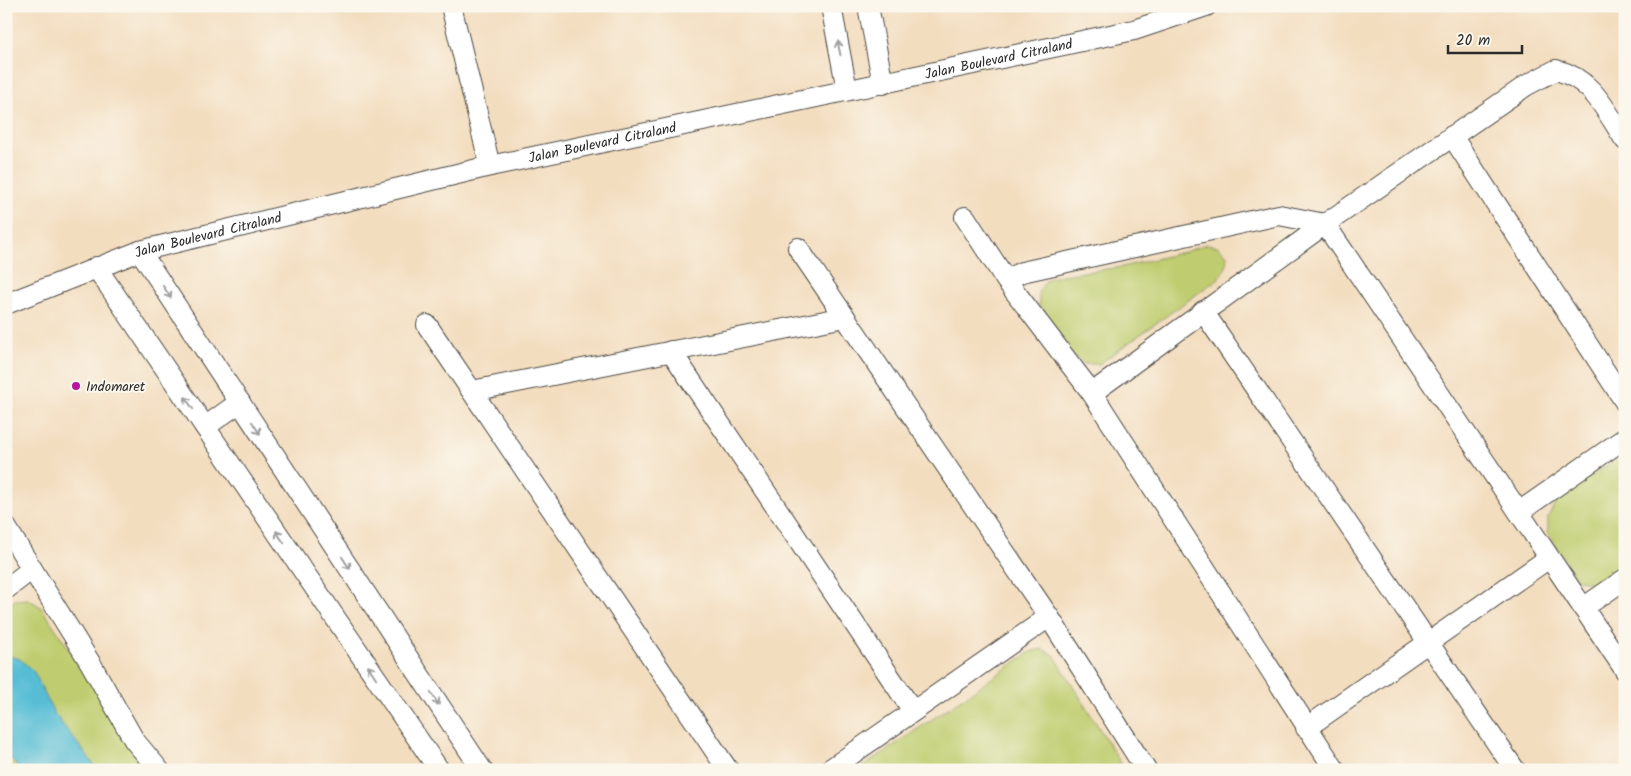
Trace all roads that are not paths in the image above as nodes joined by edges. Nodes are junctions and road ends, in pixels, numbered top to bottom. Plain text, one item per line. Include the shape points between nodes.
1 (451, 6) edge
2 (831, 6) edge
3 (868, 6) edge
4 (1206, 6) edge
5 (883, 84) junction
6 (847, 90) junction
7 (1452, 136) junction
8 (1625, 140) edge
9 (490, 166) junction
10 (965, 217) dead end
11 (1325, 224) junction
12 (798, 248) dead end
13 (140, 251) junction
14 (96, 267) junction
15 (1006, 280) junction
16 (6, 304) edge
17 (1203, 311) junction
18 (845, 317) junction
19 (427, 325) dead end
20 (672, 351) junction
21 (472, 391) junction
22 (1092, 393) junction
23 (240, 402) junction
24 (1625, 402) edge
25 (205, 427) junction
26 (1625, 438) edge
27 (1519, 512) junction
28 (6, 527) edge
29 (1549, 558) junction
30 (32, 569) junction
31 (1625, 579) edge
32 (6, 589) edge
33 (1583, 608) junction
34 (1049, 617) junction
35 (1429, 642) junction
36 (1625, 670) edge
37 (913, 711) junction
38 (1306, 728) junction
39 (159, 770) edge
40 (439, 770) edge
41 (482, 770) edge
42 (728, 770) edge
43 (829, 770) edge
44 (1146, 770) edge
45 (1335, 770) edge
46 (1515, 770) edge

1 - 9 street
6 -> 2 street
3 - 5 street
4 - 5 street, Jalan Boulevard Citraland via 1134,30
5 - 6 street, Jalan Boulevard Citraland
6 - 9 street, Jalan Boulevard Citraland
7 - 8 street via 1527,85 1556,70 1572,74 1591,89
7 - 11 street
7 - 24 street
9 - 13 street, Jalan Boulevard Citraland
10 - 15 street
11 - 15 street via 1279,215 1022,272
11 - 17 street
11 - 27 street
12 - 18 street
13 - 14 street, Jalan Boulevard Citraland
13 -> 23 street
14 - 16 street, Jalan Boulevard Citraland
25 -> 14 street
15 - 22 street
17 - 22 street
17 - 35 street
18 - 20 street
18 - 34 street
19 - 21 street
20 - 21 street
20 - 37 street
21 - 42 street
22 - 38 street
23 - 25 street
23 -> 41 street
40 -> 25 street
26 - 27 street
27 - 29 street
28 - 30 street
29 - 33 street
29 - 35 street
30 - 32 street
30 - 39 street via 134,740
31 - 33 street
33 - 36 street
34 - 37 street
34 - 44 street
35 - 38 street
35 - 46 street
37 - 43 street
38 - 45 street

